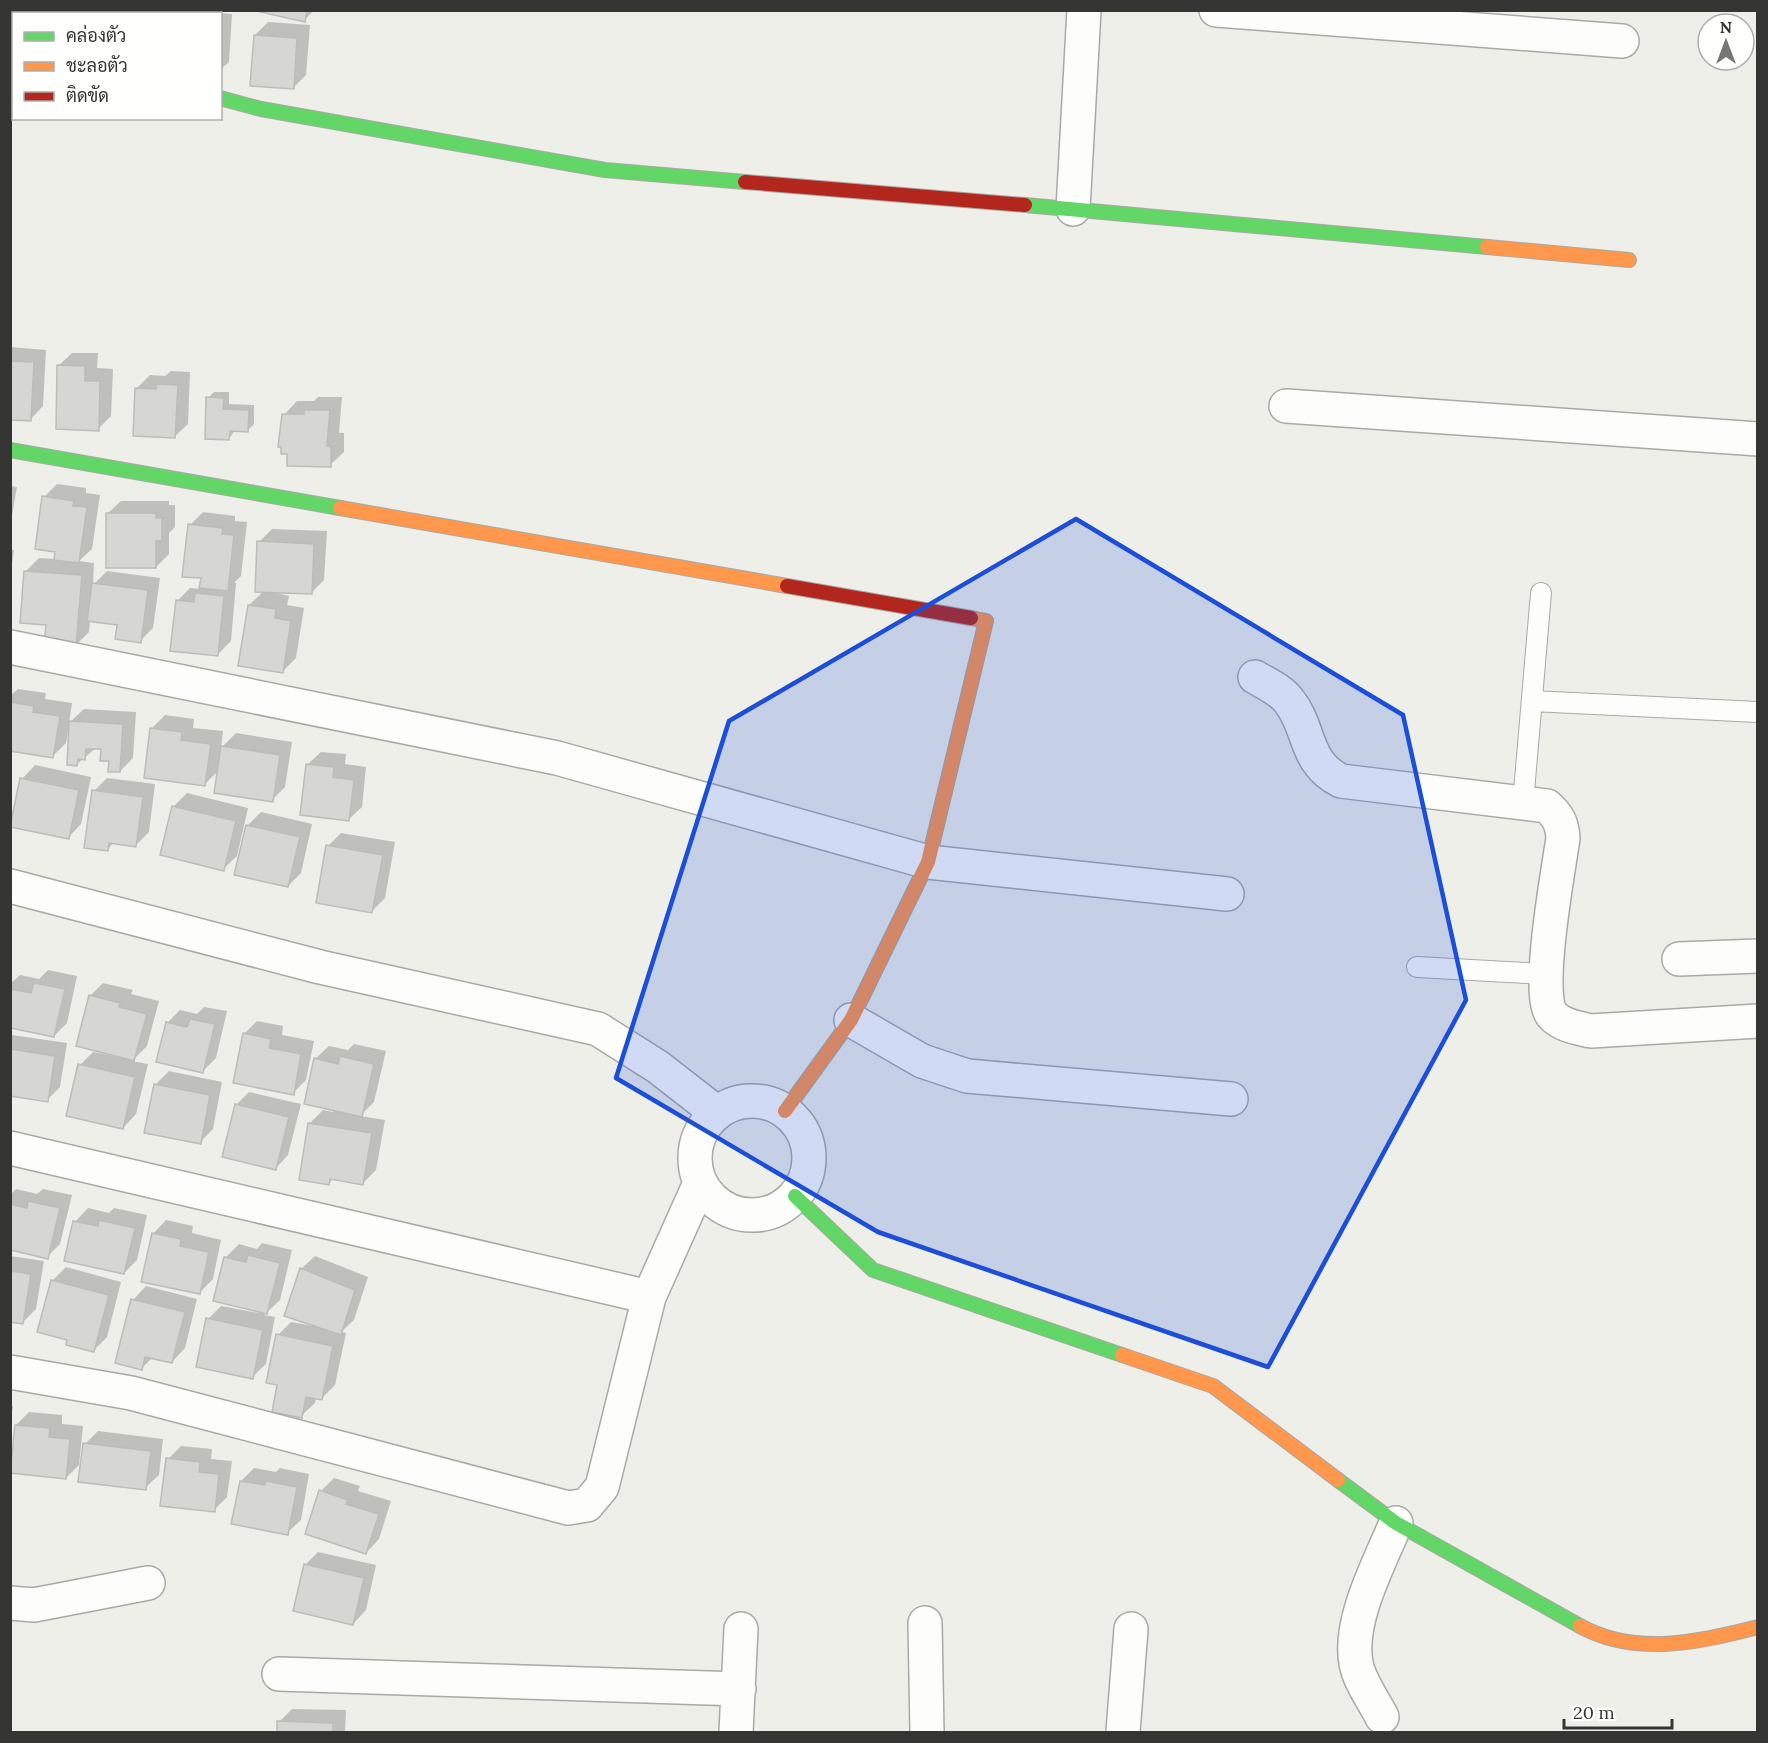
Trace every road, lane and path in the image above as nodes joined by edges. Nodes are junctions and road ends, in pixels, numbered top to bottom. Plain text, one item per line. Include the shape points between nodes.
1 (1084, 10) edge
2 (1216, 10) edge
3 (1622, 41) dead end
4 (222, 99) edge
5 (1072, 208) junction
6 (1629, 260) dead end
7 (1286, 406) dead end
8 (1758, 439) edge
9 (10, 450) edge
10 (1541, 593) dead end
11 (10, 647) edge
12 (1255, 677) dead end
13 (1532, 701) junction
14 (1758, 712) edge
15 (1523, 803) junction
16 (928, 862) junction
17 (10, 886) edge
18 (1227, 894) dead end
19 (1758, 956) edge
20 (1679, 959) dead end
21 (1417, 967) dead end
22 (1545, 974) junction
23 (851, 1020) junction
24 (1758, 1021) edge
25 (1231, 1099) dead end
26 (785, 1111) junction
27 (717, 1113) junction
28 (10, 1148) edge
29 (700, 1183) junction
30 (795, 1196) junction
31 (649, 1296) junction
32 (10, 1372) edge
33 (1396, 1523) junction
34 (148, 1583) dead end
35 (10, 1603) edge
36 (925, 1623) dead end
37 (1758, 1627) edge
38 (741, 1629) dead end
39 (1131, 1629) dead end
40 (279, 1674) dead end
41 (739, 1689) junction
42 (1382, 1717) dead end
43 (736, 1732) edge
44 (927, 1732) edge
45 (1123, 1732) edge

1 - 5 street
2 - 3 street
4 - 5 street via 261,109 605,170
5 - 6 street
7 - 8 street
9 - 16 street via 986,621
10 - 13 lane
11 - 16 street via 557,758
12 - 15 street via 1291,702 1304,737 1321,766 1341,781
13 - 14 lane
13 - 15 lane
15 - 22 street via 1547,806 1562,825
16 - 18 street
16 - 23 street
17 - 27 street via 320,967 598,1029 658,1067
19 - 20 street
21 - 22 lane
22 - 24 street via 1545,1002 1551,1016 1591,1031
23 - 25 street via 922,1061 967,1076
23 - 26 street
26 - 27 street via 750,1101
26 - 30 street via 807,1142 805,1180
27 - 29 street via 704,1127 696,1145
28 - 31 street
29 - 30 street via 726,1209 744,1214 781,1208
29 - 31 street
30 - 33 street via 873,1270 1213,1386
31 - 32 street via 602,1487 587,1505 568,1509 131,1393
33 - 37 street via 1595,1634 1646,1645 1702,1641
33 - 42 street via 1355,1637 1356,1665
34 - 35 street via 34,1605
36 - 44 street
38 - 41 street
39 - 45 street
40 - 41 street
41 - 43 street

